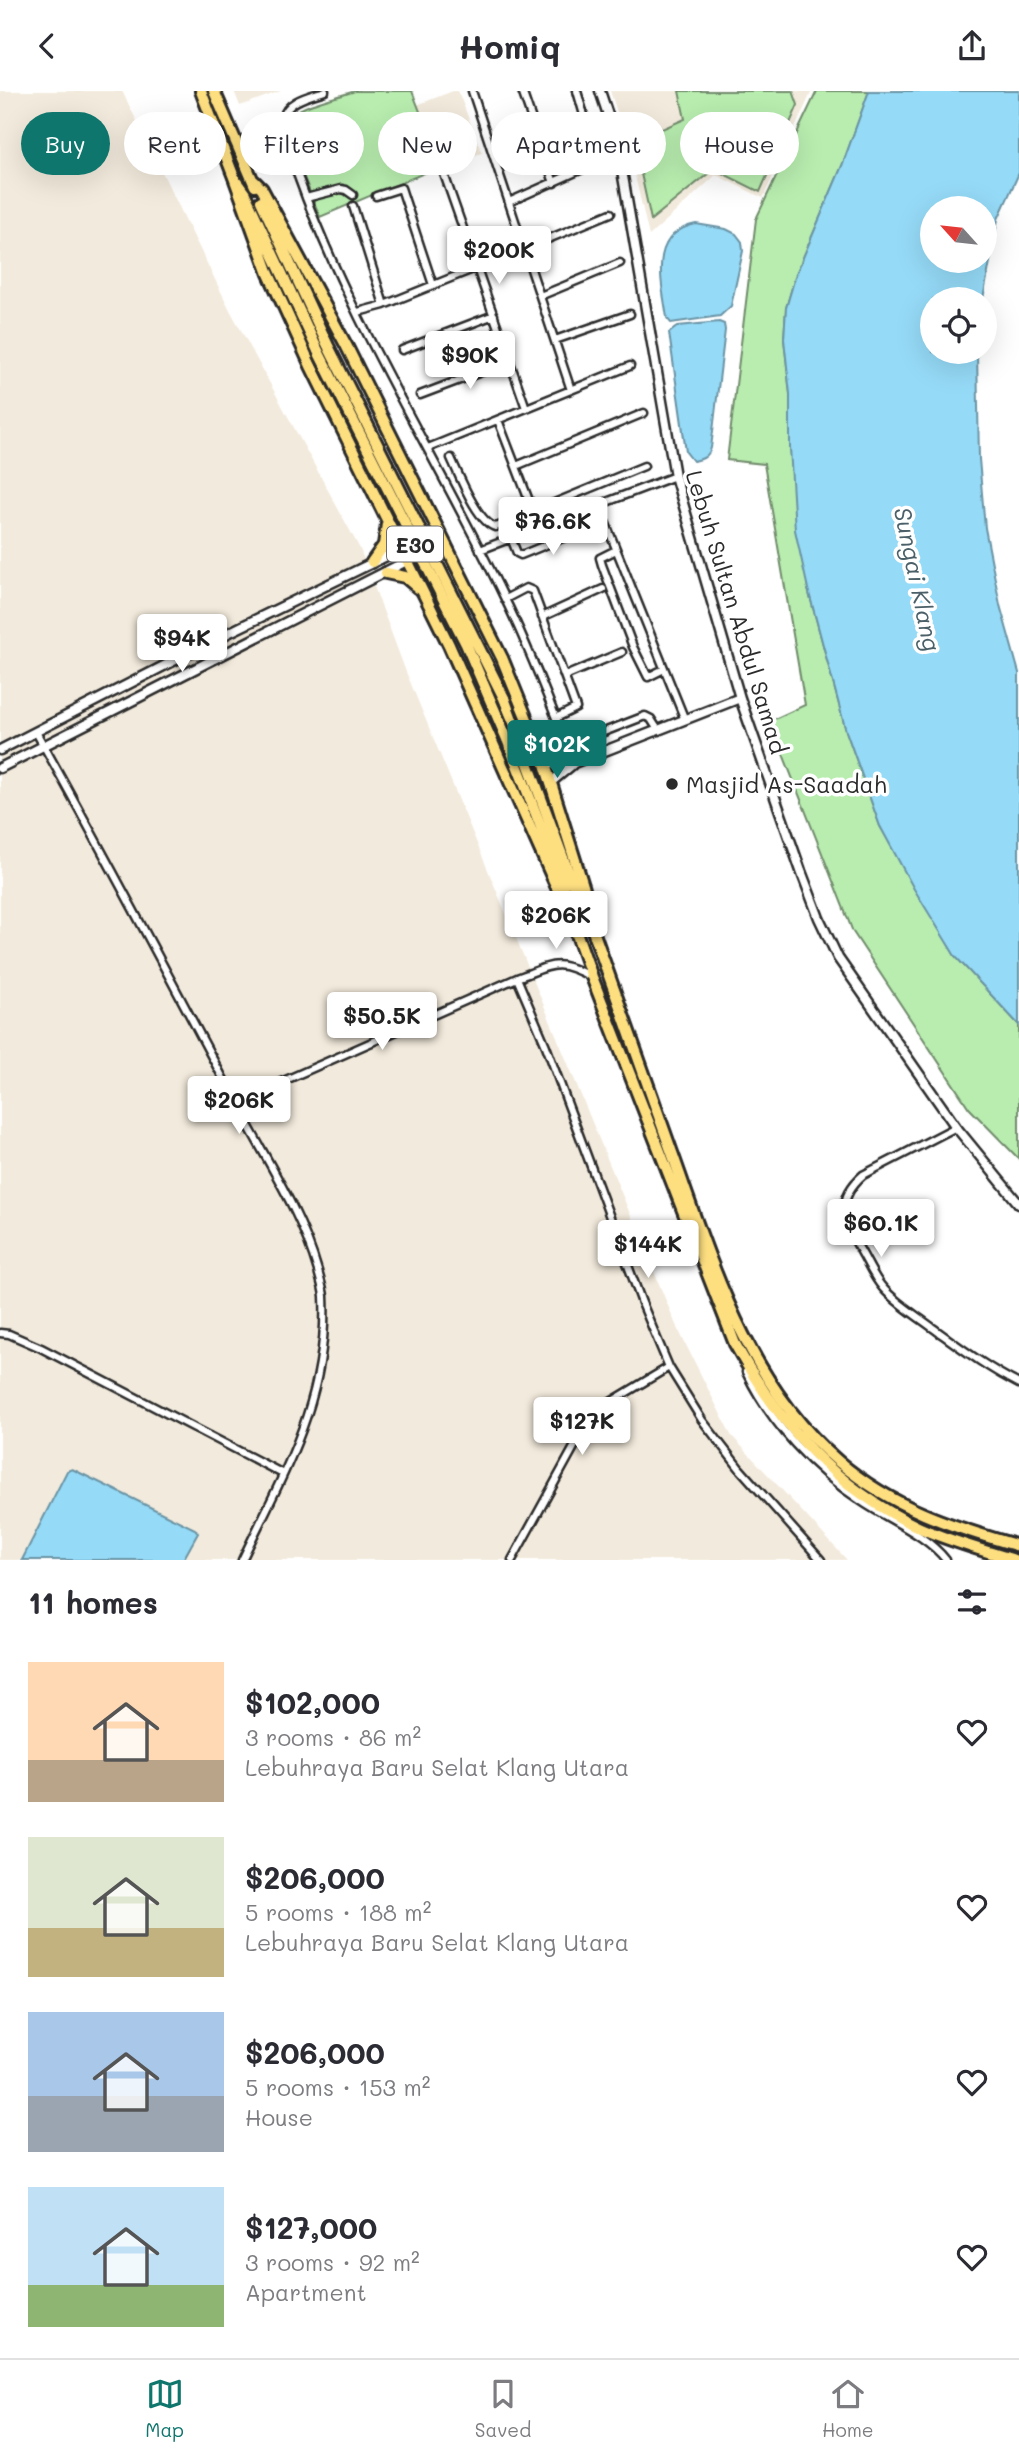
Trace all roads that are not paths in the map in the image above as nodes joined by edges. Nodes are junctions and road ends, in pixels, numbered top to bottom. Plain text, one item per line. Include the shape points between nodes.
1 (201, 91) edge
2 (214, 91) edge
3 (325, 91) edge
4 (472, 91) edge
5 (522, 91) edge
6 (577, 91) edge
7 (600, 91) edge
8 (444, 175) edge
9 (235, 180) junction
10 (254, 181) junction
11 (554, 183) junction
12 (353, 195) dead end
13 (376, 197) dead end
14 (306, 198) junction
15 (509, 202) junction
16 (353, 206) dead end
17 (611, 213) dead end
18 (524, 249) junction
19 (620, 263) dead end
20 (478, 267) junction
21 (433, 285) junction
22 (540, 296) junction
23 (384, 305) junction
24 (358, 313) junction
25 (630, 314) dead end
26 (494, 315) junction
27 (555, 340) junction
28 (323, 349) junction
29 (402, 350) dead end
30 (510, 361) junction
31 (630, 366) dead end
32 (571, 390) junction
33 (420, 395) dead end
34 (526, 408) junction
35 (644, 413) dead end
36 (498, 420) junction
37 (428, 448) junction
38 (451, 458) dead end
39 (516, 466) junction
40 (644, 466) dead end
41 (675, 476) junction
42 (598, 504) junction
43 (533, 510) junction
44 (572, 515) junction
45 (387, 523) junction
46 (438, 531) junction
47 (510, 538) junction
48 (444, 542) junction
49 (401, 548) junction
50 (480, 550) junction
51 (616, 550) junction
52 (408, 561) junction
53 (372, 562) junction
54 (386, 573) junction
55 (603, 589) dead end
56 (422, 592) junction
57 (505, 599) junction
58 (542, 617) junction
59 (622, 652) dead end
60 (664, 669) junction
61 (158, 670) junction
62 (565, 676) junction
63 (165, 684) junction
64 (740, 698) junction
65 (556, 718) junction
66 (685, 720) junction
67 (658, 730) junction
68 (36, 732) junction
69 (44, 746) junction
70 (0, 750) edge
71 (596, 755) junction
72 (544, 761) junction
73 (574, 763) junction
74 (0, 768) edge
75 (550, 783) junction
76 (564, 898) junction
77 (586, 911) junction
78 (592, 977) junction
79 (517, 978) junction
80 (236, 1102) junction
81 (956, 1127) junction
82 (1019, 1204) edge
83 (0, 1333) edge
84 (735, 1344) junction
85 (668, 1367) junction
86 (1019, 1384) edge
87 (283, 1474) junction
88 (1019, 1546) edge
89 (242, 1560) edge
90 (512, 1560) edge
91 (821, 1560) edge
92 (946, 1560) edge
93 (1014, 1560) edge

1 - 9 highway, E30
2 - 10 highway, E30
3 - 14 street via 295,102 284,117 285,141
4 - 15 street
5 - 11 street
6 - 11 street via 597,160
7 - 41 street, Lebuh Sultan Abdul Samad via 617,142
8 - 20 street
9 - 28 highway, E30
9 - 45 highway via 269,274
10 - 28 highway, E30
10 - 46 highway via 346,345
11 - 15 street
12 - 14 street via 341,189
13 - 21 street via 401,188
14 - 24 street
15 - 18 street
16 - 23 street
17 - 18 street
18 - 22 street
19 - 22 street
20 - 21 street
20 - 26 street
21 - 23 street
22 - 27 street
23 - 24 street
24 - 37 street
25 - 27 street
26 - 29 street
26 - 30 street
27 - 32 street
28 - 76 highway, E30, bridge via 466,644 563,884
28 - 77 highway, E30, bridge via 504,698
30 - 33 street
30 - 34 street
31 - 32 street
32 - 34 street
34 - 36 street
35 - 39 street
36 - 37 street
36 - 39 street
37 - 50 street
38 - 43 street via 487,525 496,527
39 - 43 street
40 - 43 street
41 - 42 street
41 - 64 street, Lebuh Sultan Abdul Samad
42 - 44 street
42 - 51 street
44 - 47 street
44 - 47 street via 575,533 520,555
45 - 49 highway
45 - 53 highway via 384,545
46 - 48 highway
46 - 49 street
47 - 50 street
48 - 52 street
48 - 72 highway via 502,658
49 - 52 highway
49 - 53 street
50 - 57 street
51 - 60 street
51 - 60 street via 600,558 633,647 648,677
52 - 54 street
52 - 56 highway
53 - 61 street
54 - 56 highway via 405,577
54 - 63 street
55 - 58 street
56 - 76 highway
57 - 58 street via 526,588 533,591
57 - 65 street
58 - 62 street
59 - 62 street
60 - 66 street
61 - 63 street
61 - 68 street
62 - 65 street via 576,708
63 - 69 street
64 - 66 street
64 - 81 street, Lebuh Sultan Abdul Samad via 801,871 838,958
65 - 73 street
66 - 67 street
67 - 71 street
67 - 71 street via 645,716 596,735
68 - 69 street
68 - 70 street
69 - 74 street
69 - 80 street
71 - 73 street
72 - 73 street via 559,766
72 - 75 highway
73 - 75 street
75 - 77 highway via 584,890
76 - 78 highway, E30
77 - 88 highway, E30 via 706,1249 754,1359 792,1415 864,1481 911,1510
78 - 79 street via 565,964
78 - 84 highway, E30
79 - 80 street
79 - 85 street
80 - 87 street via 310,1246 324,1293 320,1372 308,1419
81 - 82 street, Lebuh Sultan Abdul Samad
81 - 86 street via 863,1175 845,1199 844,1214 881,1286 897,1302
83 - 87 street via 41,1348
84 - 92 street via 769,1413 802,1452 860,1501
84 - 93 highway, E30 via 786,1424 851,1487 919,1527
85 - 90 street via 589,1420
85 - 91 street via 740,1469
87 - 89 street

